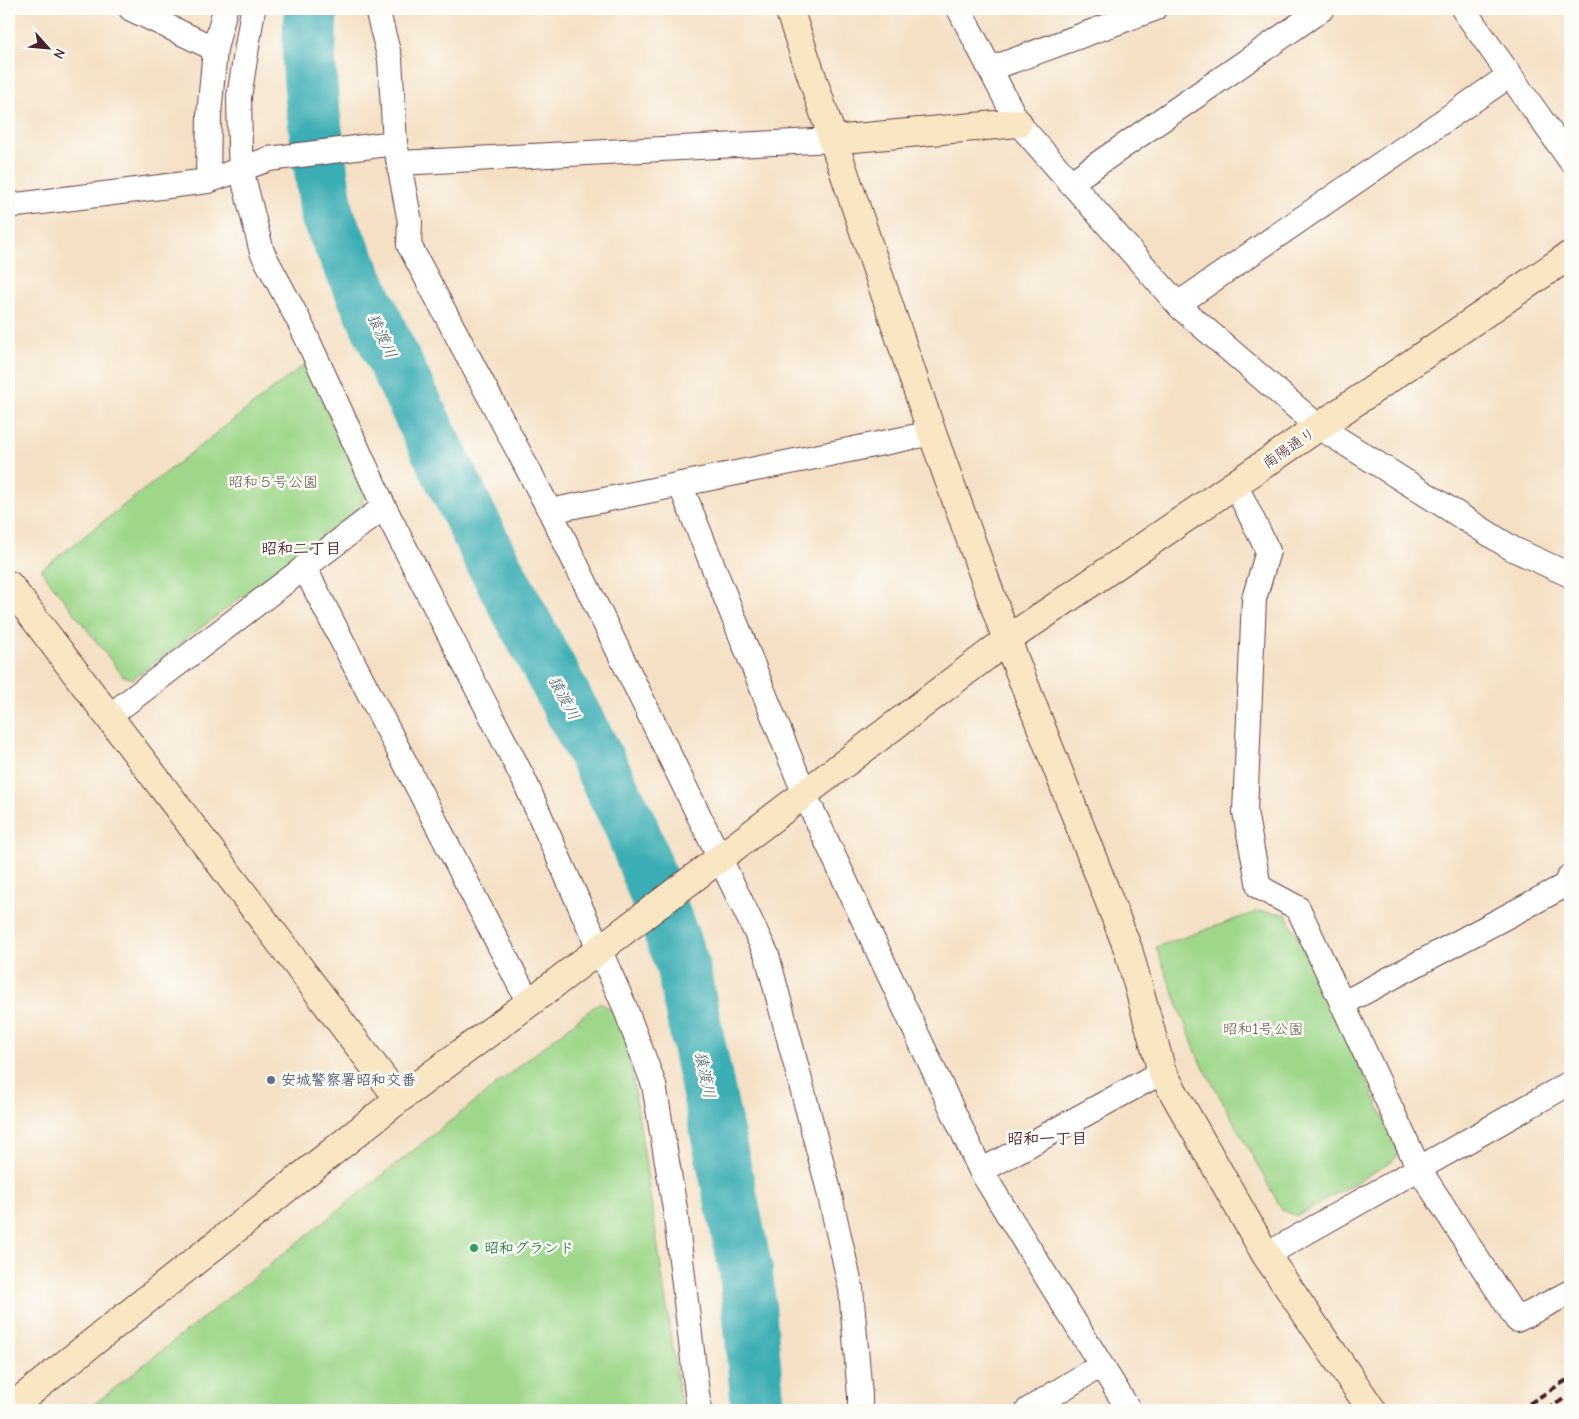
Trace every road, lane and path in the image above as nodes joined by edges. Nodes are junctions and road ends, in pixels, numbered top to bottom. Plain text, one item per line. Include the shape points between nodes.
1 (131, 9) edge
2 (225, 9) edge
3 (252, 9) edge
4 (379, 9) edge
5 (789, 9) edge
6 (959, 9) edge
7 (1154, 9) edge
8 (1322, 9) edge
9 (1471, 12) edge
10 (215, 49) junction
11 (990, 69) junction
12 (1510, 75) junction
13 (1018, 123) junction
14 (832, 140) junction
15 (397, 153) junction
16 (1570, 160) edge
17 (241, 170) junction
18 (208, 181) junction
19 (1070, 183) junction
20 (9, 206) edge
21 (1570, 255) edge
22 (1178, 304) junction
23 (1320, 427) junction
24 (932, 433) junction
25 (680, 484) junction
26 (1235, 484) junction
27 (384, 506) junction
28 (550, 511) junction
29 (304, 567) junction
30 (1570, 575) edge
31 (9, 585) edge
32 (1008, 640) junction
33 (108, 717) junction
34 (805, 794) junction
35 (714, 863) junction
36 (1568, 886) edge
37 (606, 945) junction
38 (529, 1003) junction
39 (1342, 1004) junction
40 (1162, 1072) junction
41 (1570, 1083) edge
42 (399, 1099) junction
43 (1419, 1169) junction
44 (981, 1171) junction
45 (1266, 1255) junction
46 (1570, 1292) edge
47 (1101, 1365) junction
48 (9, 1409) edge
49 (699, 1410) edge
50 (860, 1410) edge
51 (1028, 1410) edge
52 (1128, 1410) edge
53 (1372, 1410) edge

1 - 10 street
2 - 10 street
3 - 17 street via 239,97
4 - 15 street via 390,58
5 - 14 street
6 - 11 street
7 - 11 street
8 - 19 street
9 - 12 street
10 - 18 street
11 - 13 street
12 - 16 street
12 - 22 street
13 - 14 street
13 - 19 street
14 - 15 street
14 - 24 street
15 - 17 street via 269,159
15 - 28 street via 410,222 409,245
17 - 18 street
17 - 27 street via 262,252 300,323
18 - 20 street
19 - 22 street
21 - 23 street, 南陽通り
22 - 23 street
23 - 26 street, 南陽通り
23 - 30 street via 1513,549
24 - 25 street
24 - 32 street
25 - 28 street
25 - 34 street
26 - 32 street, 南陽通り
26 - 39 street via 1268,551 1254,599 1245,812 1260,887 1298,908
27 - 29 street
27 - 37 street
28 - 35 street
29 - 33 street
29 - 38 street
31 - 33 street
32 - 34 street, 南陽通り
32 - 40 street via 1128,949
33 - 42 street
34 - 35 street, 南陽通り
34 - 44 street
35 - 37 street, 南陽通り
35 - 50 street via 766,956 827,1183 851,1289
36 - 39 street
37 - 38 street, 南陽通り
37 - 49 street via 654,1085 675,1209
38 - 42 street, 南陽通り
39 - 43 street
40 - 44 street
40 - 45 street
41 - 43 street
42 - 48 street, 南陽通り
43 - 45 street
43 - 46 street via 1517,1320
44 - 47 street
45 - 53 street
47 - 51 street
47 - 52 street

